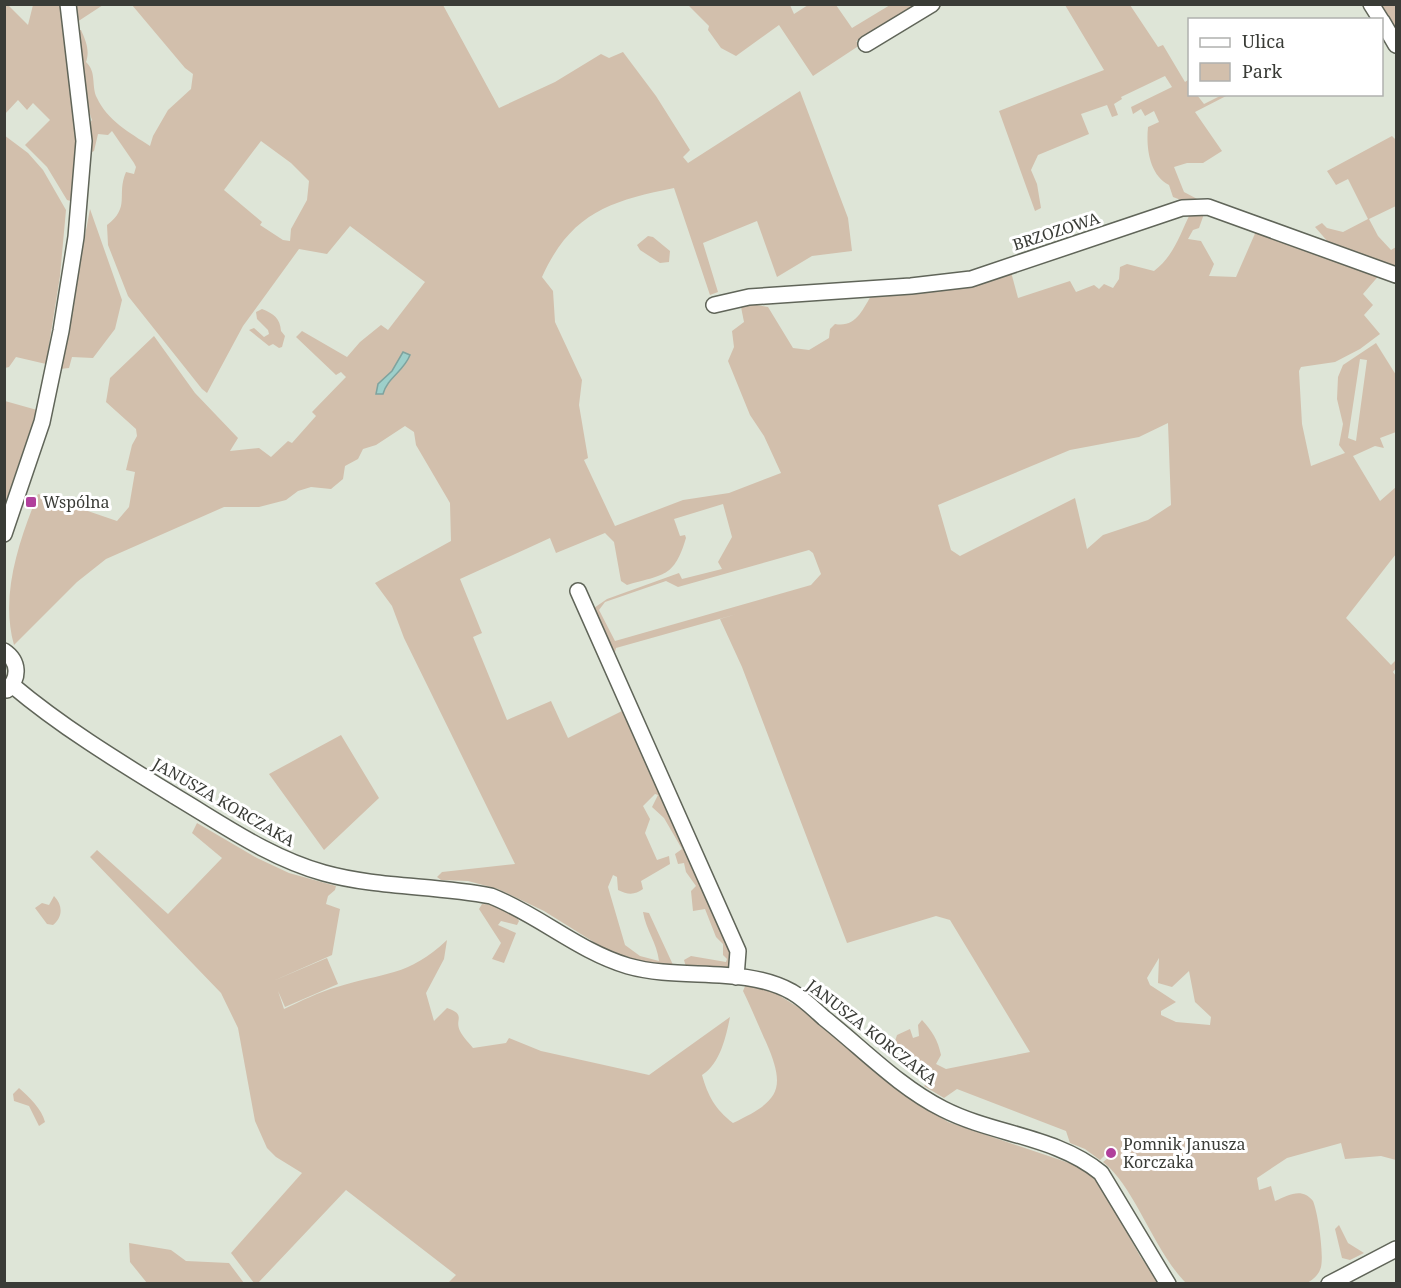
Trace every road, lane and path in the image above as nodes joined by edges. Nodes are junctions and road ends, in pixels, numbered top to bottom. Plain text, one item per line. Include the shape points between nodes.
1 (68, 4) edge
2 (932, 4) edge
3 (1371, 4) edge
4 (1380, 18) edge
5 (1383, 23) edge
6 (866, 44) dead end
7 (1396, 45) edge
8 (1396, 275) edge
9 (714, 304) dead end
10 (8, 513) edge
11 (4, 534) edge
12 (578, 591) dead end
13 (4, 651) edge
14 (8, 688) edge
15 (736, 977) junction
16 (1396, 1249) edge
17 (1168, 1284) edge
18 (1329, 1284) edge

1 - 10 street via 84,141 76,237 42,422
2 - 6 street
3 - 4 street
5 - 7 street
8 - 9 street, BRZOZOWA via 1208,207 1182,208 971,279 749,297
10 - 11 street
12 - 15 street via 738,951
13 - 14 street via 16,665 17,675
14 - 15 street, JANUSZA KORCZAKA via 214,820 282,858 361,881 491,896 592,952 652,972
15 - 17 street, JANUSZA KORCZAKA via 778,985 794,993 941,1108 967,1120 1056,1147 1088,1162 1101,1173
16 - 18 street

